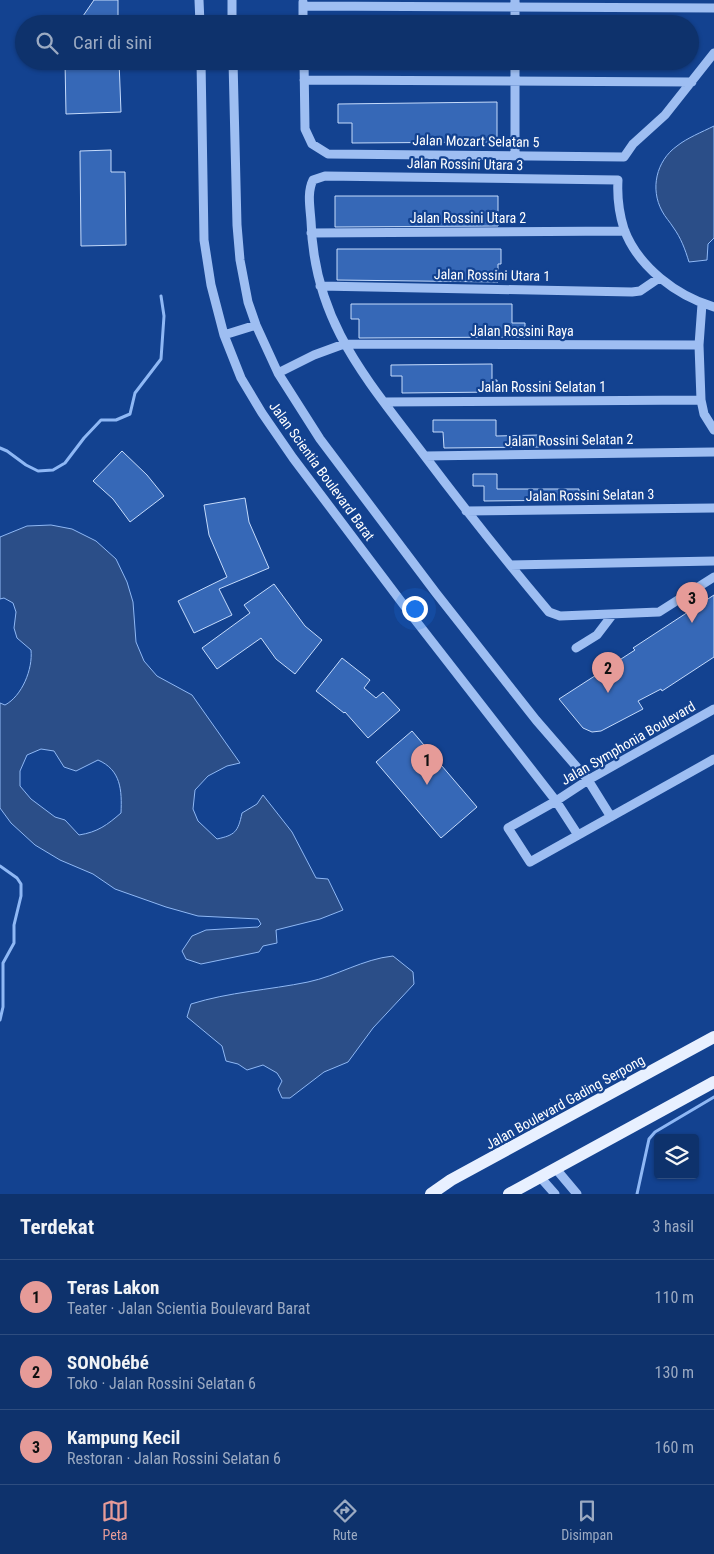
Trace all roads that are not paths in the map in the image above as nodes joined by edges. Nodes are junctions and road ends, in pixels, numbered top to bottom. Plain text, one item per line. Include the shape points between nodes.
1 (199, 0) edge
2 (232, 0) edge
3 (303, 3) edge
4 (515, 4) edge
5 (714, 8) edge
6 (200, 15) edge
7 (232, 15) edge
8 (714, 53) edge
9 (200, 70) edge
10 (233, 70) edge
11 (304, 70) edge
12 (515, 70) edge
13 (304, 80) junction
14 (515, 81) junction
15 (692, 82) junction
16 (515, 155) junction
17 (625, 230) junction
18 (311, 233) junction
19 (659, 278) junction
20 (320, 286) junction
21 (702, 304) junction
22 (714, 307) edge
23 (256, 326) junction
24 (224, 335) junction
25 (344, 344) junction
26 (699, 345) junction
27 (278, 373) junction
28 (700, 400) junction
29 (384, 402) junction
30 (714, 430) edge
31 (714, 452) edge
32 (425, 456) junction
33 (714, 508) edge
34 (466, 510) junction
35 (714, 561) edge
36 (510, 565) junction
37 (714, 577) edge
38 (613, 614) junction
39 (576, 648) dead end
40 (714, 709) edge
41 (714, 759) edge
42 (588, 780) junction
43 (556, 802) junction
44 (611, 817) junction
45 (578, 835) junction
46 (714, 1037) edge
47 (714, 1082) edge
48 (556, 1169) junction
49 (540, 1177) junction
50 (431, 1194) edge
51 (509, 1194) edge
52 (555, 1194) edge
53 (577, 1194) edge

1 - 6 street
2 - 7 street
3 - 4 street
4 - 5 street
8 - 15 street
9 - 24 street, Jalan Scientia Boulevard Barat via 204,240
10 - 23 street, Jalan Scientia Boulevard Barat via 240,260
11 - 13 street
12 - 14 street
13 - 14 street
13 - 16 street, Jalan Mozart Selatan 5 via 305,129 312,144 328,154
14 - 15 street
14 - 16 street
15 - 16 street, Jalan Mozart Selatan 5 via 624,156
17 - 18 street, Jalan Rossini Utara 2
17 - 18 street, Jalan Rossini Utara 3 via 619,211 618,180 325,176 313,180 309,188
17 - 19 street via 636,252
18 - 20 street
19 - 20 street, Jalan Rossini Utara 1 via 640,291 632,292
19 - 21 street
20 - 25 street
21 - 22 street
21 - 26 street
23 - 24 street
23 - 27 street, Jalan Scientia Boulevard Barat
24 - 43 street, Jalan Scientia Boulevard Barat via 241,378 293,458
25 - 26 street, Jalan Rossini Raya
25 - 27 street, Jalan Rossini Raya via 314,354
25 - 29 street
26 - 28 street
27 - 42 street, Jalan Scientia Boulevard Barat via 320,439 436,593 536,720
28 - 29 street, Jalan Rossini Selatan 1
28 - 30 street
29 - 32 street
31 - 32 street, Jalan Rossini Selatan 2
32 - 34 street
33 - 34 street, Jalan Rossini Selatan 3
34 - 36 street
35 - 36 street
36 - 38 street via 548,612 560,616
37 - 38 street via 659,612
38 - 39 street via 597,636
40 - 42 street, Jalan Symphonia Boulevard
41 - 44 street
42 - 43 street, Jalan Symphonia Boulevard
42 - 44 street, Jalan Scientia Boulevard Barat
43 - 45 street, Jalan Scientia Boulevard Barat
43 - 45 street, Jalan Symphonia Boulevard via 508,828 530,862
44 - 45 street
46 - 50 main road, Jalan Boulevard Gading Serpong via 451,1180
47 - 48 main road
48 - 49 main road
48 - 53 street
49 - 51 main road
49 - 52 street

